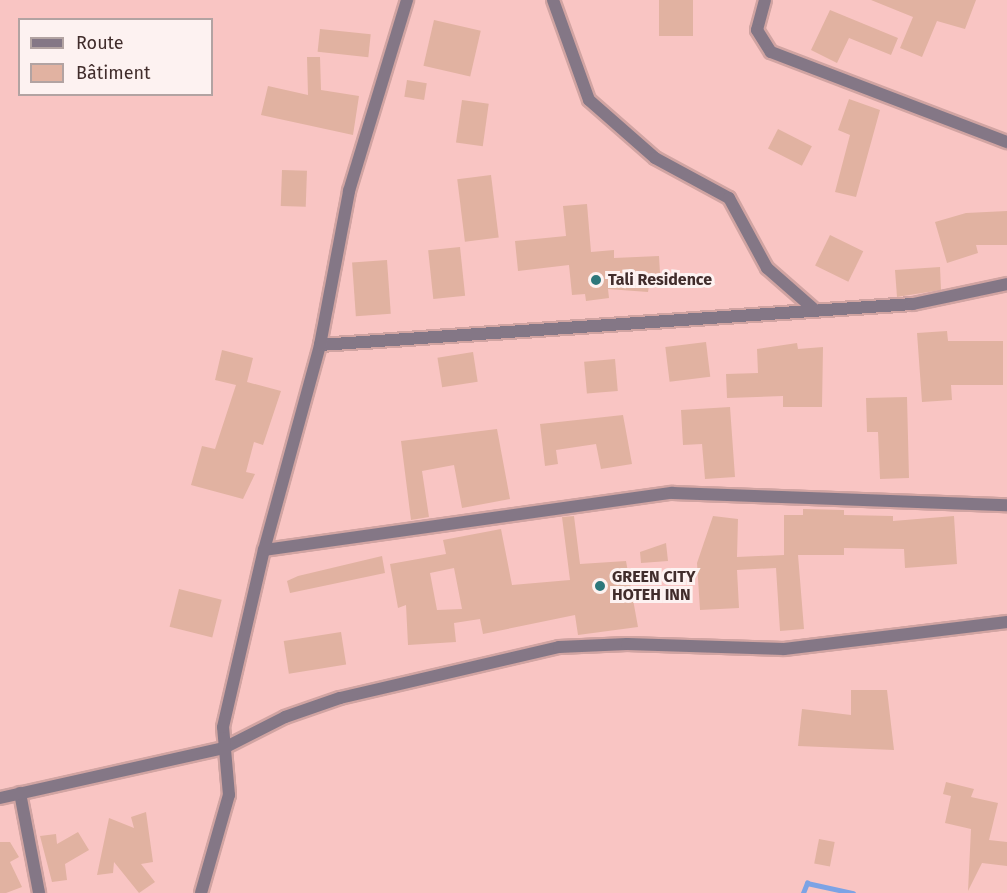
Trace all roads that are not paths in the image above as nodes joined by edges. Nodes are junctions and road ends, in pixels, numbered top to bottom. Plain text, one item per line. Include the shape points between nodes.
1 (407, 0) edge
2 (553, 0) edge
3 (765, 0) edge
4 (1007, 142) edge
5 (1007, 284) edge
6 (815, 310) junction
7 (320, 345) junction
8 (1007, 505) edge
9 (264, 550) junction
10 (1007, 622) edge
11 (224, 748) junction
12 (20, 793) junction
13 (0, 798) edge
14 (39, 893) edge
15 (201, 893) edge

1 - 7 street via 349,191
2 - 6 street via 589,100 655,158 729,198 767,268
3 - 4 street via 757,30 771,52
5 - 6 street via 913,304
6 - 7 street via 699,323
7 - 9 street
8 - 9 street via 672,493
9 - 11 street via 223,727
10 - 11 street via 784,649 627,644 559,647 340,698 285,717
11 - 12 street
11 - 15 street via 229,795
12 - 13 street
12 - 14 street

